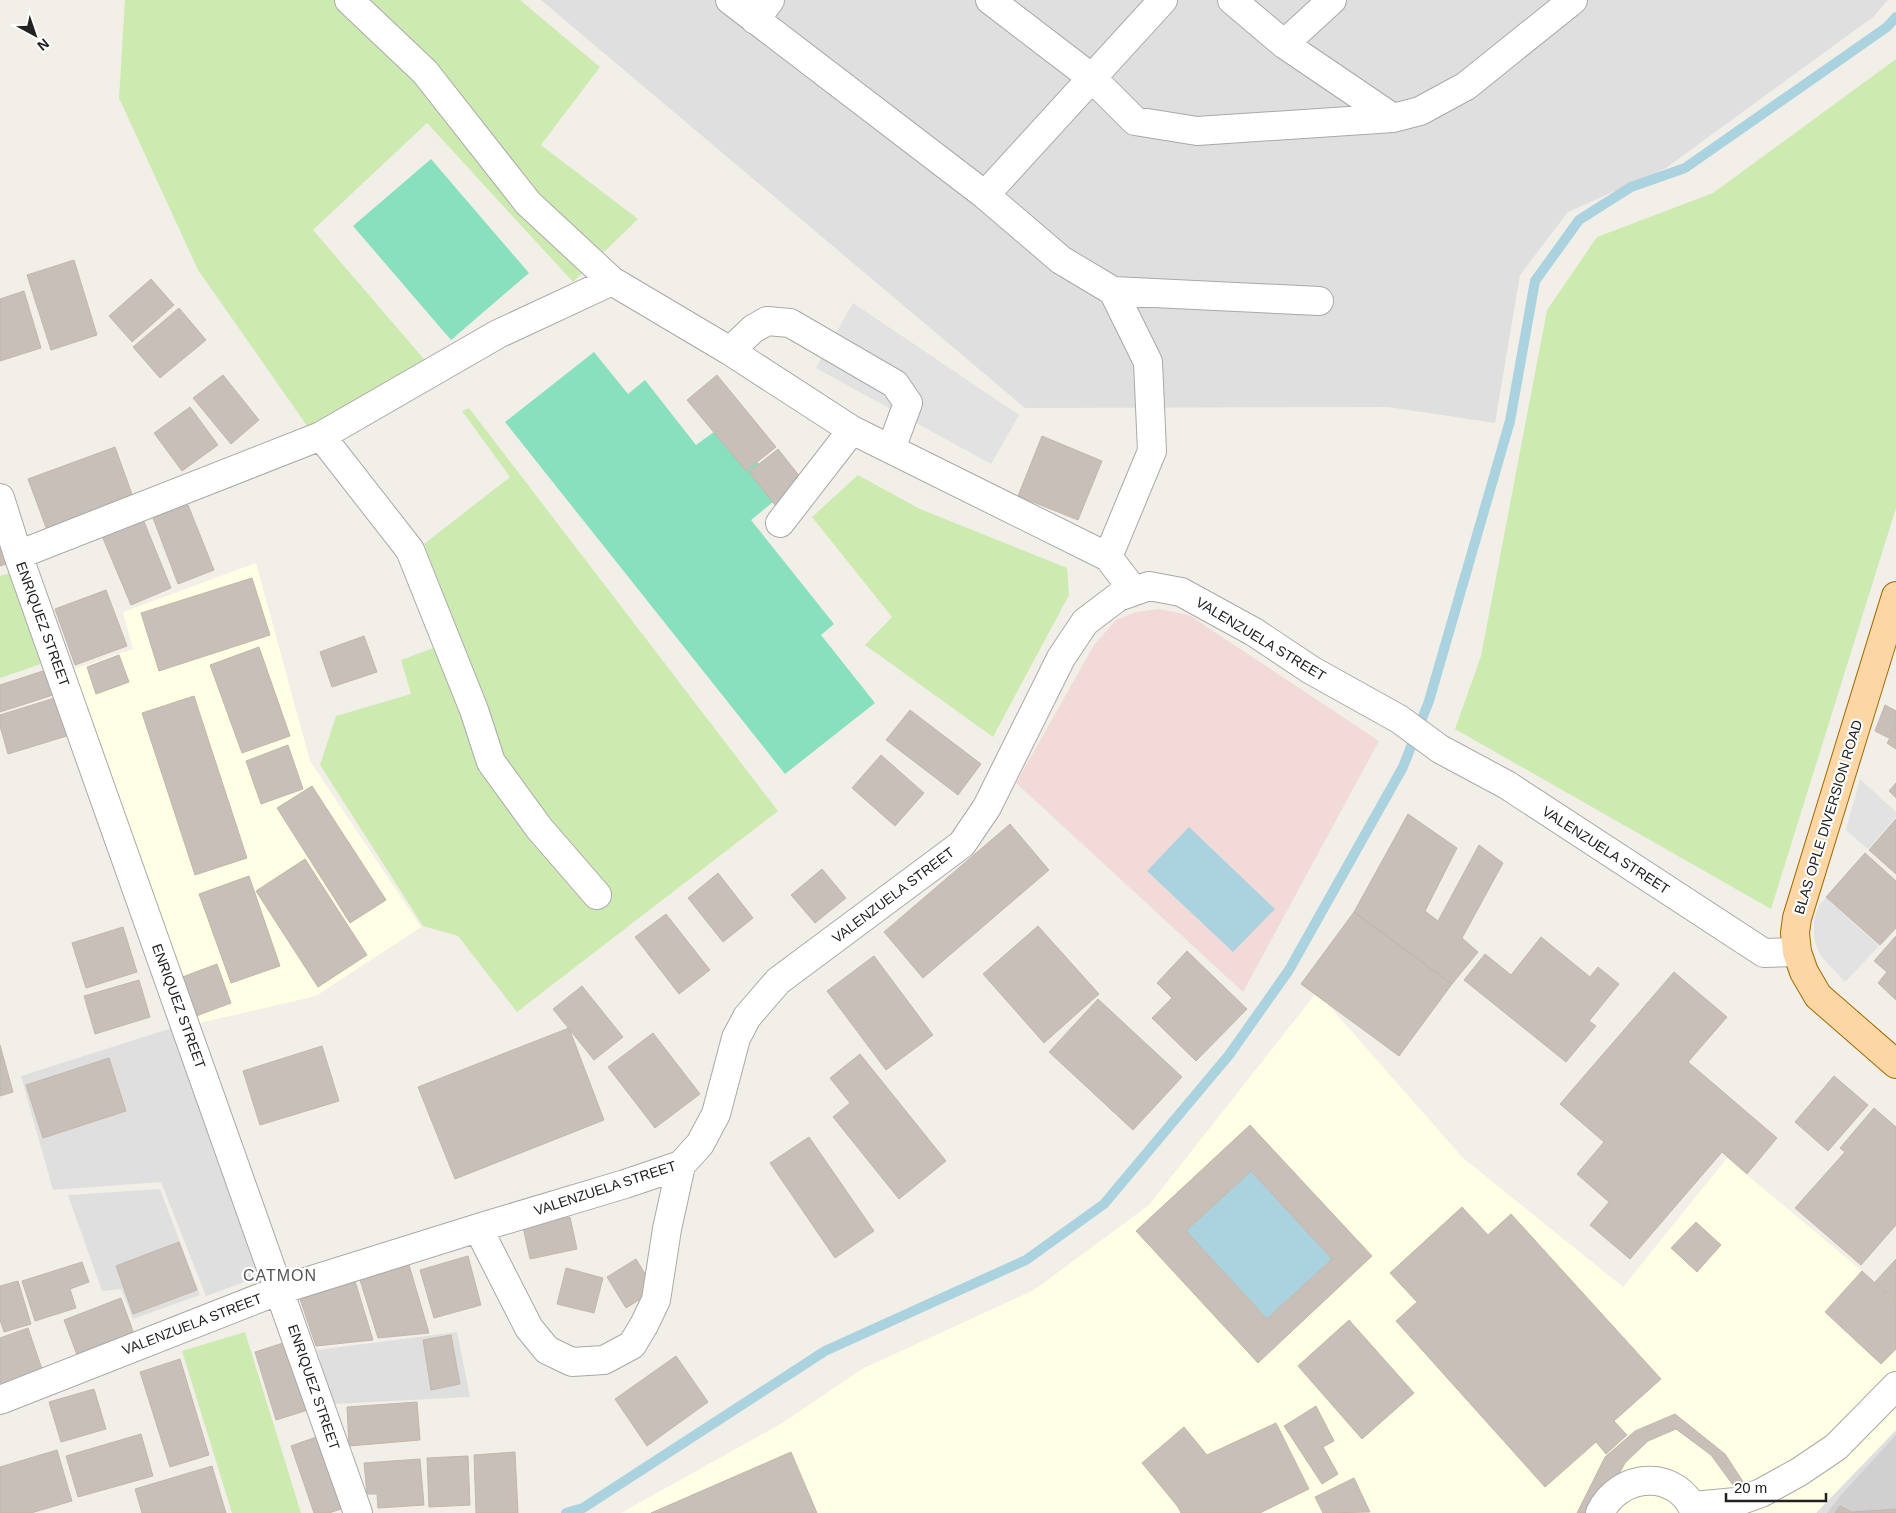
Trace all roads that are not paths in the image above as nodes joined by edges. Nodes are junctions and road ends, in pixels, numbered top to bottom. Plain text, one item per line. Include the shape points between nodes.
1 (348, 0) edge
2 (730, 0) edge
3 (990, 0) edge
4 (1163, 0) edge
5 (1232, 0) edge
6 (1332, 0) edge
7 (1573, 0) edge
8 (762, 10) edge
9 (1284, 44) junction
10 (1092, 78) junction
11 (1393, 118) junction
12 (984, 195) junction
13 (612, 281) junction
14 (1113, 291) junction
15 (1319, 301) dead end
16 (730, 351) junction
17 (852, 430) junction
18 (321, 436) junction
19 (891, 449) junction
20 (0, 498) edge
21 (780, 523) dead end
22 (18, 555) junction
23 (1108, 557) junction
24 (1134, 591) junction
25 (1896, 596) edge
26 (1891, 625) edge
27 (597, 895) dead end
28 (1797, 952) junction
29 (1896, 1064) edge
30 (681, 1164) junction
31 (478, 1228) junction
32 (280, 1290) junction
33 (1896, 1386) edge
34 (0, 1400) edge
35 (1694, 1509) edge
36 (358, 1513) edge
37 (1600, 1513) edge

1 - 13 street via 425,72 528,203
2 - 8 street
3 - 10 street
4 - 10 street
5 - 9 street
6 - 9 street
7 - 11 street via 1466,86 1420,111
8 - 12 street
9 - 11 street
10 - 11 street via 1135,121 1197,131
10 - 12 street
12 - 14 street via 1061,260
13 - 16 street
13 - 18 street via 498,334
14 - 15 street
14 - 23 street via 1148,362 1152,451
16 - 17 street
16 - 19 street via 753,329 767,321 790,323 896,384 908,403
17 - 19 street
17 - 21 street
18 - 22 street
18 - 27 street via 410,550 474,710 491,762 538,828
19 - 23 street
20 - 22 street, ENRIQUEZ STREET
22 - 32 street, ENRIQUEZ STREET
23 - 24 street
24 - 28 street, VALENZUELA STREET via 1149,586 1181,592 1400,719 1440,749 1507,785 1764,953
24 - 30 street, VALENZUELA STREET via 1118,597 1085,622 1061,658 987,807 962,844 778,981 747,1017 736,1038 716,1114 700,1144
25 - 26 main road, BLAS OPLE DIVERSION ROAD
26 - 28 main road, BLAS OPLE DIVERSION ROAD via 1797,918
28 - 29 main road, BLAS OPLE DIVERSION ROAD via 1818,996
30 - 31 street, VALENZUELA STREET
30 - 31 street via 656,1300 632,1345 604,1360 572,1362 547,1350 529,1328
31 - 32 street, VALENZUELA STREET
32 - 34 street, VALENZUELA STREET
32 - 36 street, ENRIQUEZ STREET
33 - 35 street via 1836,1447 1799,1472 1761,1493 1736,1502
35 - 37 street via 1681,1492 1666,1483 1649,1480 1632,1482 1616,1490

